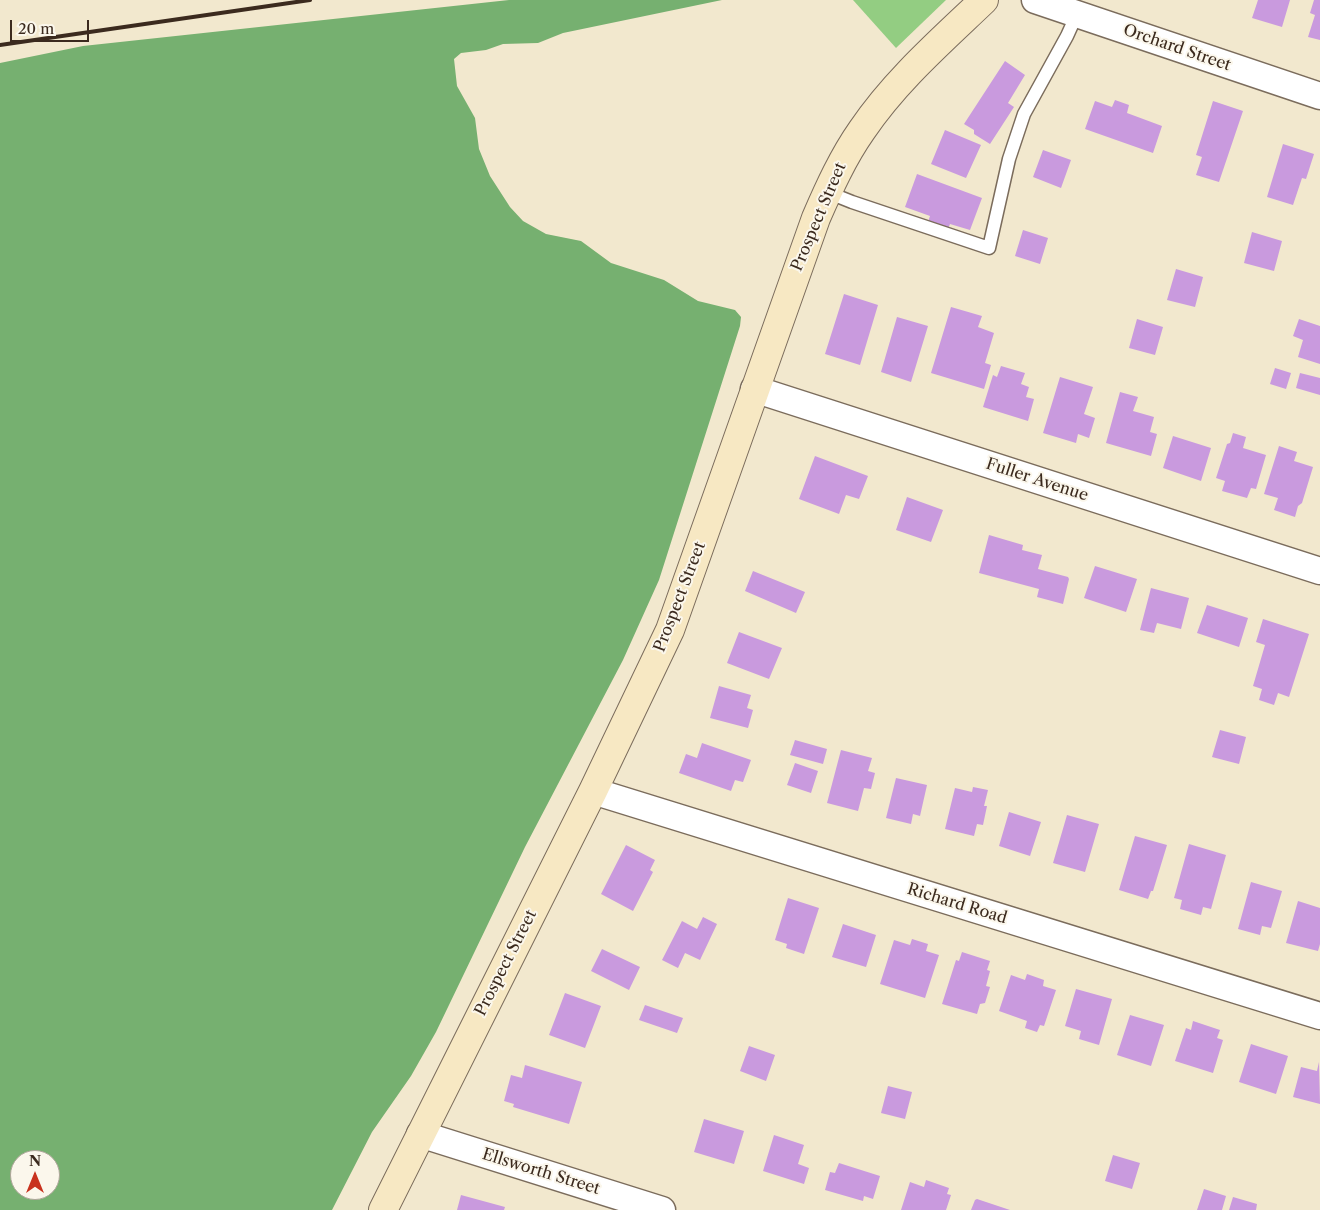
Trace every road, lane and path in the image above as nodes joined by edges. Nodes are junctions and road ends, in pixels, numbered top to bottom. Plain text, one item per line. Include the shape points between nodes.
1 (984, 0) edge
2 (1035, 0) edge
3 (1077, 14) junction
4 (1320, 96) edge
5 (827, 192) junction
6 (754, 389) junction
7 (1320, 571) edge
8 (593, 791) junction
9 (1320, 1016) edge
10 (420, 1134) junction
11 (383, 1210) edge
12 (662, 1210) edge

1 - 5 main road, Prospect Street via 915,66 878,108 846,154
2 - 3 street, Orchard Street
3 - 4 street, Orchard Street
3 - 5 lane via 1024,114 1009,159 989,248
5 - 6 main road, Prospect Street
6 - 7 street, Fuller Avenue
6 - 8 main road, Prospect Street via 670,630
8 - 9 street, Richard Road
8 - 10 main road, Prospect Street
10 - 11 main road, Prospect Street
10 - 12 street, Ellsworth Street

